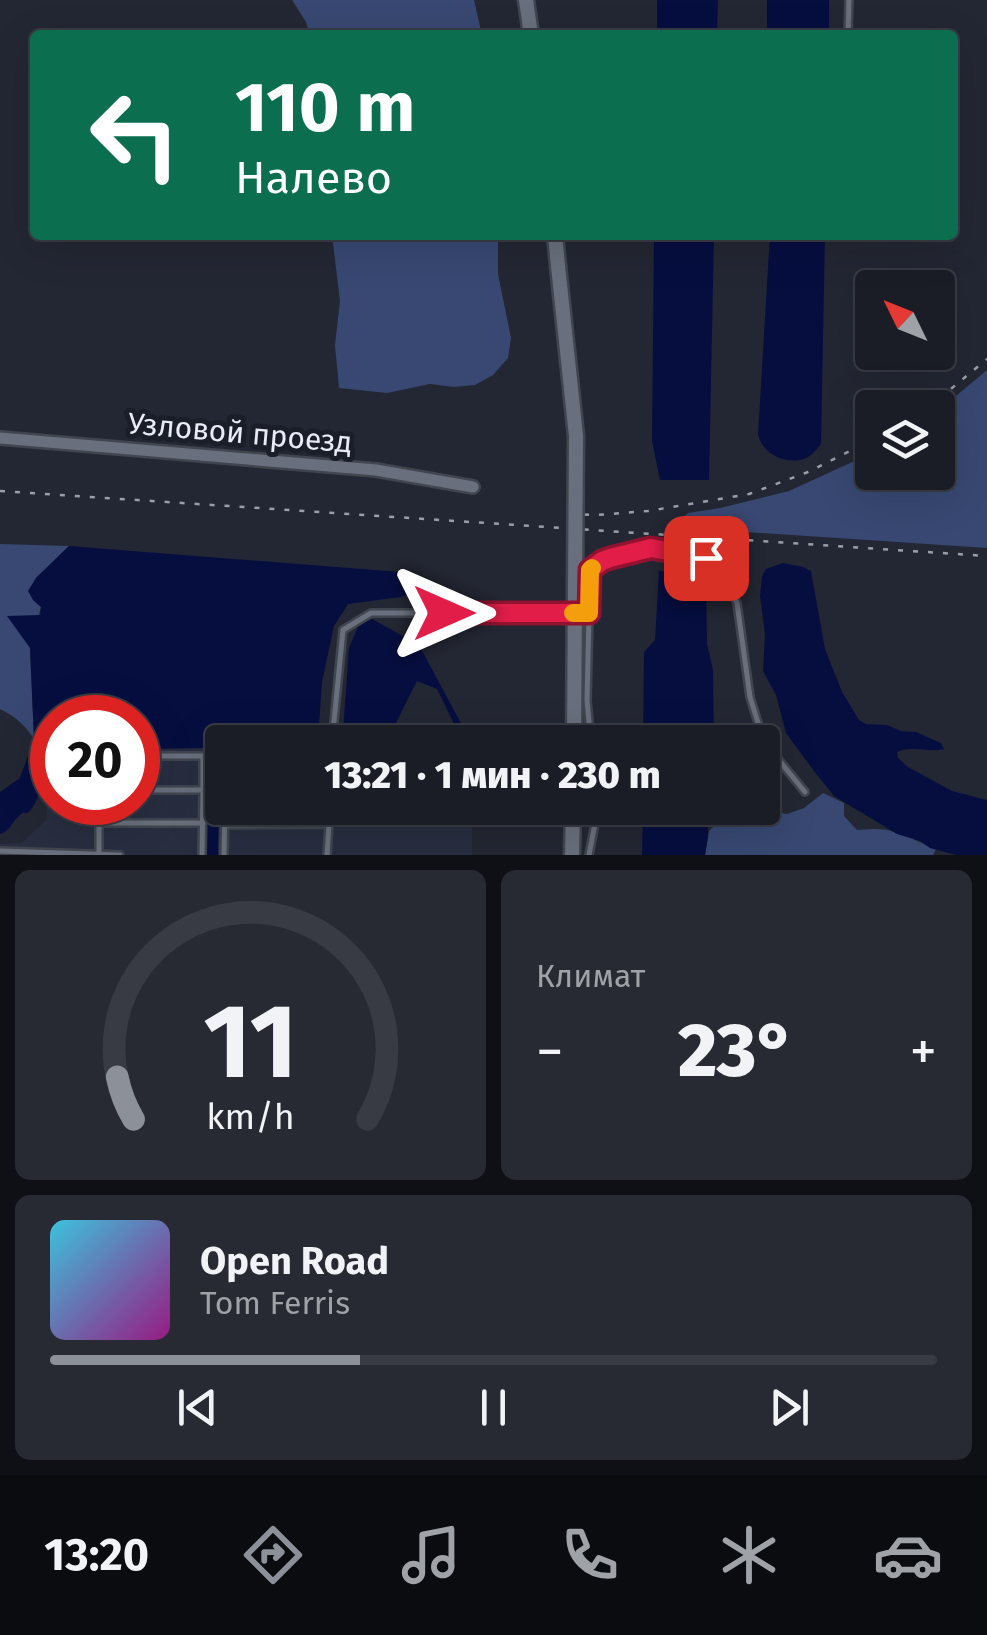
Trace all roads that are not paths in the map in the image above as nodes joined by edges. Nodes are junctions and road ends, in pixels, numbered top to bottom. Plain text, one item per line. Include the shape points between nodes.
1 (526, 0) edge
2 (849, 0) edge
3 (530, 30) edge
4 (848, 30) edge
5 (555, 240) edge
6 (0, 438) edge
7 (474, 487) dead end
8 (589, 613) junction
9 (334, 725) edge
10 (574, 725) edge
11 (590, 725) edge
12 (160, 756) edge
13 (160, 790) edge
14 (203, 790) junction
15 (805, 792) dead end
16 (160, 823) edge
17 (202, 823) junction
18 (99, 825) edge
19 (225, 825) edge
20 (329, 825) edge
21 (573, 825) edge
22 (595, 825) edge
23 (0, 851) edge
24 (99, 855) edge
25 (120, 855) edge
26 (202, 855) edge
27 (224, 855) edge
28 (327, 855) edge
29 (572, 855) edge
30 (589, 855) edge

1 - 3 main road
2 - 4 lane
5 - 10 main road, bridge via 576,436
6 - 7 street, Узловой проезд via 376,470
8 - 9 lane via 371,613 343,630
8 - 11 lane
8 - 15 lane via 590,570 602,561 651,548 706,558 737,603 764,742
12 - 14 lane via 203,756
13 - 14 lane
14 - 17 lane
16 - 17 lane
17 - 26 lane
18 - 24 lane
19 - 27 lane
20 - 28 lane
21 - 29 main road
22 - 30 lane
23 - 24 lane
24 - 25 lane

